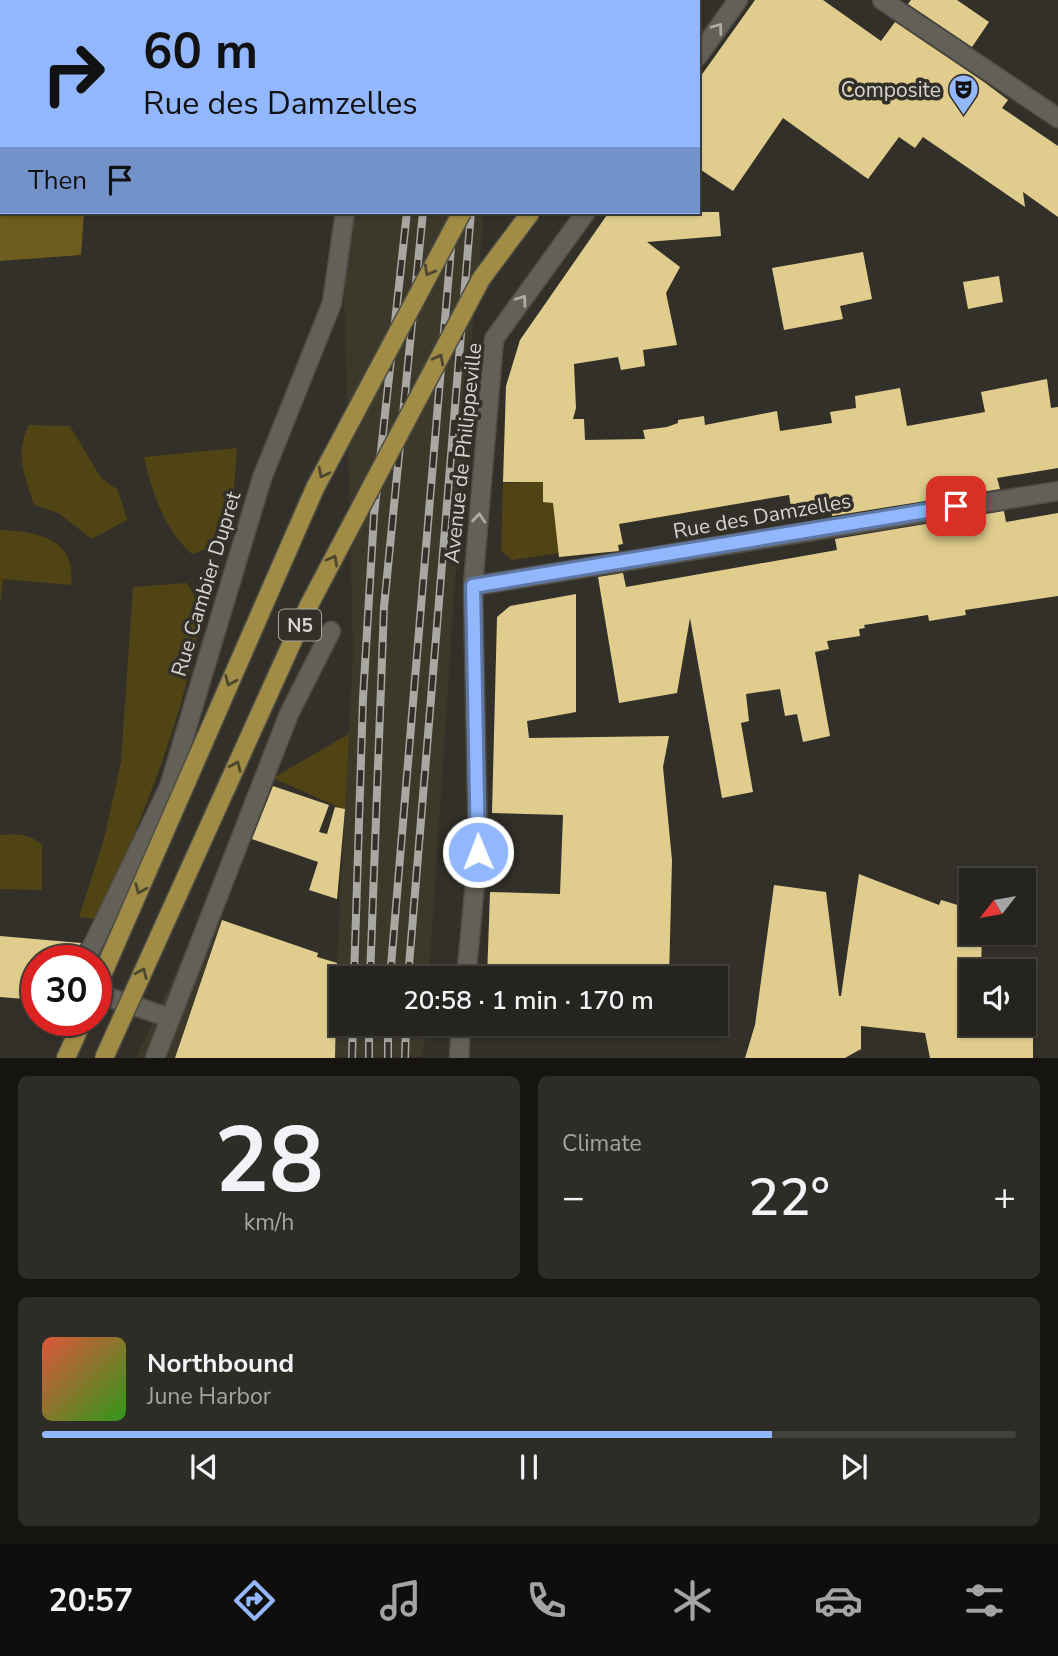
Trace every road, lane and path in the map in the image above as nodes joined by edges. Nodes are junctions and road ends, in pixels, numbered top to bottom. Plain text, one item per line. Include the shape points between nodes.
1 (738, 0) edge
2 (882, 0) edge
3 (700, 53) edge
4 (1058, 118) edge
5 (345, 214) edge
6 (461, 214) edge
7 (530, 214) edge
8 (585, 214) edge
9 (1058, 491) edge
10 (473, 586) junction
11 (331, 631) dead end
12 (93, 945) edge
13 (112, 954) edge
14 (467, 966) edge
15 (112, 997) edge
16 (170, 1018) junction
17 (76, 1036) edge
18 (461, 1036) edge
19 (66, 1058) edge
20 (104, 1058) edge
21 (155, 1058) edge
22 (460, 1058) edge

3 -> 1 street
2 - 4 street
5 - 12 street, Rue Cambier Dupret via 332,303 262,478 169,787
6 -> 13 main road, N5, bridge via 315,488
20 -> 7 main road, N5, bridge via 309,605 481,279
10 -> 8 street, Avenue de Philippeville via 494,340
9 - 10 street, Rue des Damzelles
10 - 14 street, Avenue de Philippeville via 478,852
11 - 16 street via 289,714
15 - 16 street
16 - 21 street
17 - 19 main road
18 - 22 street

